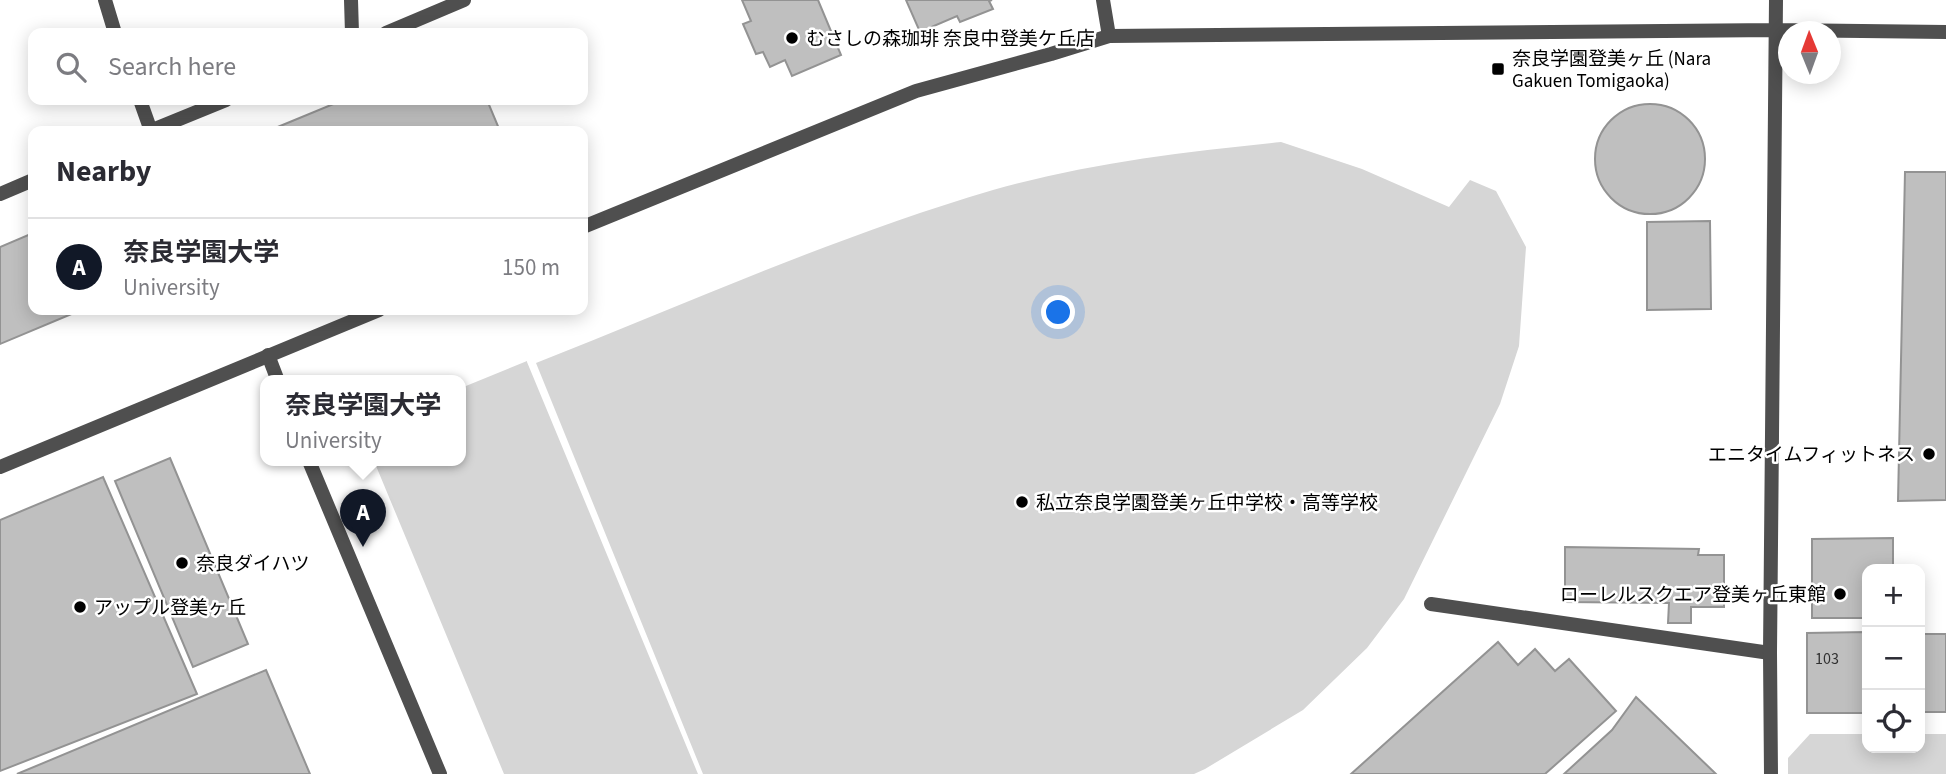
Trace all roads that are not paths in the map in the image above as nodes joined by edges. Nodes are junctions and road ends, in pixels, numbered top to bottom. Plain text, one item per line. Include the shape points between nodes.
1 (105, 0) edge
2 (351, 0) edge
3 (464, 0) edge
4 (1103, 0) edge
5 (1776, 0) edge
6 (449, 3) edge
7 (113, 28) edge
8 (352, 28) edge
9 (396, 28) edge
10 (1776, 30) junction
11 (1946, 32) edge
12 (1109, 36) junction
13 (142, 105) edge
14 (214, 105) edge
15 (149, 126) edge
16 (163, 126) edge
17 (28, 182) edge
18 (0, 194) edge
19 (588, 225) edge
20 (367, 315) edge
21 (268, 355) junction
22 (276, 375) edge
23 (311, 466) edge
24 (0, 467) edge
25 (1431, 604) dead end
26 (1770, 653) junction
27 (440, 774) edge
28 (1771, 774) edge

1 - 7 street
2 - 8 street
3 - 6 street
4 - 12 street
5 - 10 street
6 - 9 street
10 - 11 street
10 - 12 street
10 - 26 street
12 - 19 street via 916,91
13 - 15 street
14 - 16 street
17 - 18 street
20 - 21 street
21 - 22 street
21 - 24 street
23 - 27 street
25 - 26 street
26 - 28 street

